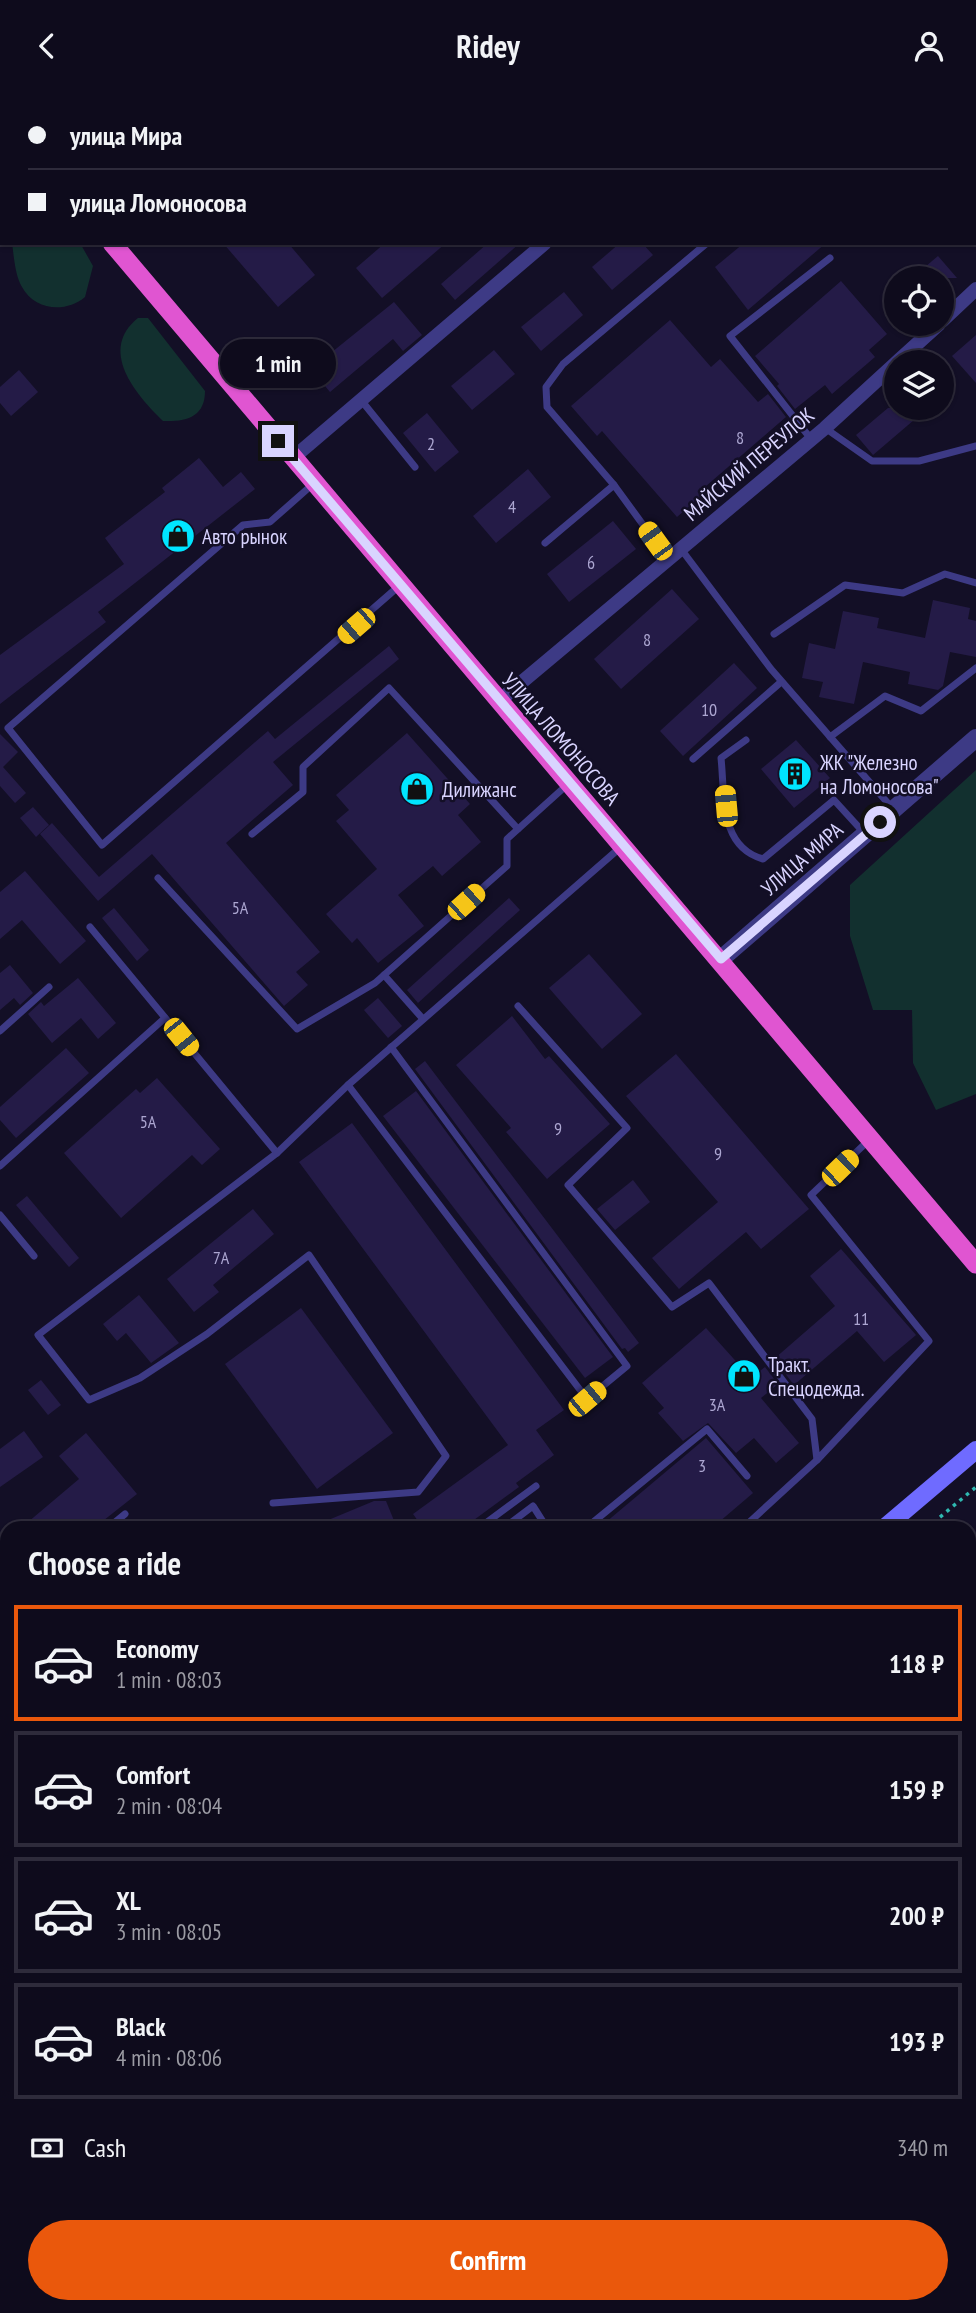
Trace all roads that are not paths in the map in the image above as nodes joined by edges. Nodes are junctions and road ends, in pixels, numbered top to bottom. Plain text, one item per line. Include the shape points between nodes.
1 (115, 245) edge
2 (543, 245) edge
3 (705, 245) edge
4 (830, 258) dead end
5 (976, 289) edge
6 (954, 310) edge
7 (926, 336) edge
8 (911, 350) edge
9 (884, 375) edge
10 (361, 400) junction
11 (825, 428) junction
12 (812, 440) junction
13 (976, 446) edge
14 (293, 459) junction
15 (415, 467) dead end
16 (314, 483) junction
17 (614, 485) junction
18 (545, 543) dead end
19 (681, 549) junction
20 (669, 559) junction
21 (976, 583) edge
22 (400, 585) junction
23 (774, 633) dead end
24 (976, 668) edge
25 (781, 682) junction
26 (498, 702) junction
27 (830, 737) junction
28 (976, 738) edge
29 (746, 740) dead end
30 (694, 759) dead end
31 (569, 784) junction
32 (894, 809) junction
33 (518, 829) junction
34 (252, 834) dead end
35 (865, 835) junction
36 (622, 845) junction
37 (158, 878) dead end
38 (90, 927) dead end
39 (721, 959) junction
40 (384, 975) junction
41 (49, 987) dead end
42 (518, 1006) dead end
43 (165, 1018) junction
44 (423, 1019) junction
45 (0, 1031) edge
46 (391, 1047) junction
47 (348, 1085) junction
48 (871, 1139) junction
49 (277, 1153) junction
50 (0, 1166) edge
51 (0, 1215) edge
52 (34, 1257) dead end
53 (976, 1264) edge
54 (976, 1450) edge
55 (817, 1460) junction
56 (747, 1476) dead end
57 (536, 1486) dead end
58 (273, 1503) dead end
59 (125, 1514) dead end
60 (116, 1521) edge
61 (488, 1521) edge
62 (513, 1521) edge
63 (543, 1521) edge
64 (595, 1521) edge
65 (751, 1521) edge
66 (892, 1521) edge

1 - 14 highway, УЛИЦА ЛОМОНОСОВА
2 - 10 street
3 - 17 lane via 563,364 546,387 547,407
4 - 12 lane via 730,336
5 - 6 street, МАЙСКИЙ ПЕРЕУЛОК
7 - 8 street, МАЙСКИЙ ПЕРЕУЛОК
9 - 11 street, МАЙСКИЙ ПЕРЕУЛОК
10 - 14 street
10 - 15 lane
11 - 12 street, МАЙСКИЙ ПЕРЕУЛОК
11 - 13 lane via 872,461 919,461
12 - 19 street, МАЙСКИЙ ПЕРЕУЛОК
14 - 16 highway, УЛИЦА ЛОМОНОСОВА
16 - 22 highway, УЛИЦА ЛОМОНОСОВА
16 - 22 lane via 270,522 243,525 8,728 102,845
17 - 18 lane
17 - 20 lane
19 - 20 street, МАЙСКИЙ ПЕРЕУЛОК
19 - 25 lane
20 - 26 street, МАЙСКИЙ ПЕРЕУЛОК
21 - 23 lane via 945,574 902,593 845,585
22 - 26 highway, УЛИЦА ЛОМОНОСОВА
24 - 27 lane via 921,711 885,696
25 - 27 lane
25 - 30 lane
26 - 31 highway, УЛИЦА ЛОМОНОСОВА
27 - 32 lane
28 - 32 street, УЛИЦА МИРА
29 - 35 lane via 722,758 728,829 748,855 763,859 834,800
31 - 33 lane
31 - 36 highway, УЛИЦА ЛОМОНОСОВА
32 - 35 street, УЛИЦА МИРА
33 - 34 lane via 389,688 303,767 303,792
33 - 40 lane via 507,839 507,866
35 - 39 street, УЛИЦА МИРА
36 - 39 highway, УЛИЦА ЛОМОНОСОВА
36 - 44 lane
37 - 40 lane via 297,1029
38 - 43 lane
39 - 48 highway, УЛИЦА ЛОМОНОСОВА
40 - 44 lane
41 - 45 lane
42 - 55 lane via 627,1128 568,1185 672,1307 709,1283 812,1419
43 - 49 lane
43 - 50 lane
44 - 46 lane
46 - 47 lane
46 - 47 lane via 627,1366 587,1399
47 - 49 lane
48 - 53 highway, УЛИЦА ЛОМОНОСОВА
48 - 55 lane via 811,1195 929,1341
49 - 58 lane via 38,1335 89,1400 140,1378 185,1349 309,1255 446,1457 418,1492
51 - 52 lane
54 - 66 main road
55 - 65 lane
56 - 64 lane via 707,1429
57 - 61 lane
59 - 60 lane
62 - 63 lane via 533,1506

